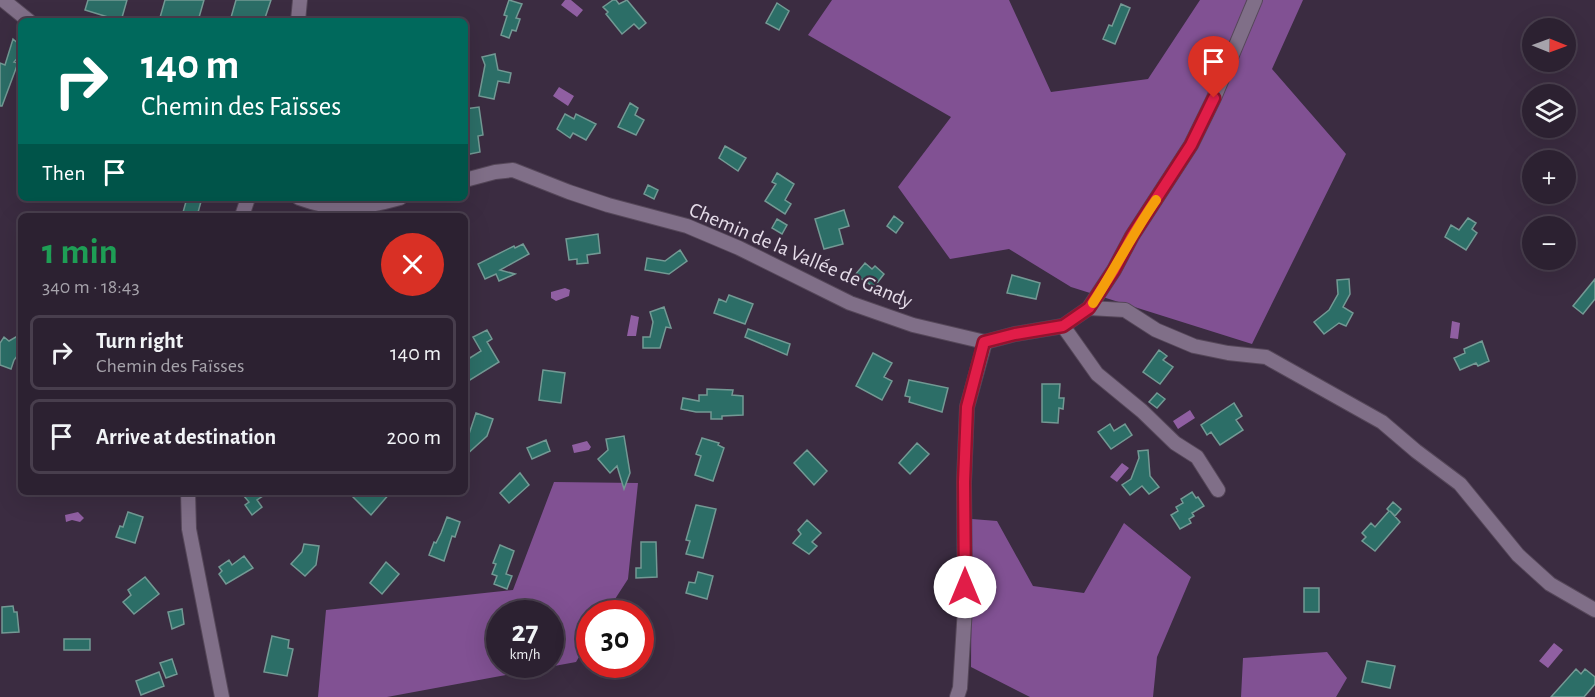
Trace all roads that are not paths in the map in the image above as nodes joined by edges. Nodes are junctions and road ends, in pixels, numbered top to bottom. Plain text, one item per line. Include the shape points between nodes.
1 (3, 0) edge
2 (300, 0) edge
3 (1256, 0) edge
4 (24, 18) edge
5 (298, 18) edge
6 (468, 179) edge
7 (308, 201) edge
8 (389, 201) edge
9 (1089, 308) junction
10 (1063, 326) junction
11 (984, 342) junction
12 (1218, 490) dead end
13 (188, 495) edge
14 (1595, 610) edge
15 (222, 697) edge
16 (957, 697) edge

1 - 4 street
2 - 5 street
3 - 9 street via 1191,145
6 - 11 street, Chemin de la Vallée de Gandy via 513,170 569,192 687,226 850,303 913,325
7 - 8 street via 339,209
9 - 10 street
9 - 14 street via 1125,310 1156,330 1194,346 1266,357 1382,422 1460,484 1518,555 1550,584
10 - 11 street
10 - 12 street via 1097,374 1175,443 1197,457
11 - 16 street via 967,407 965,608
13 - 15 street via 189,529

